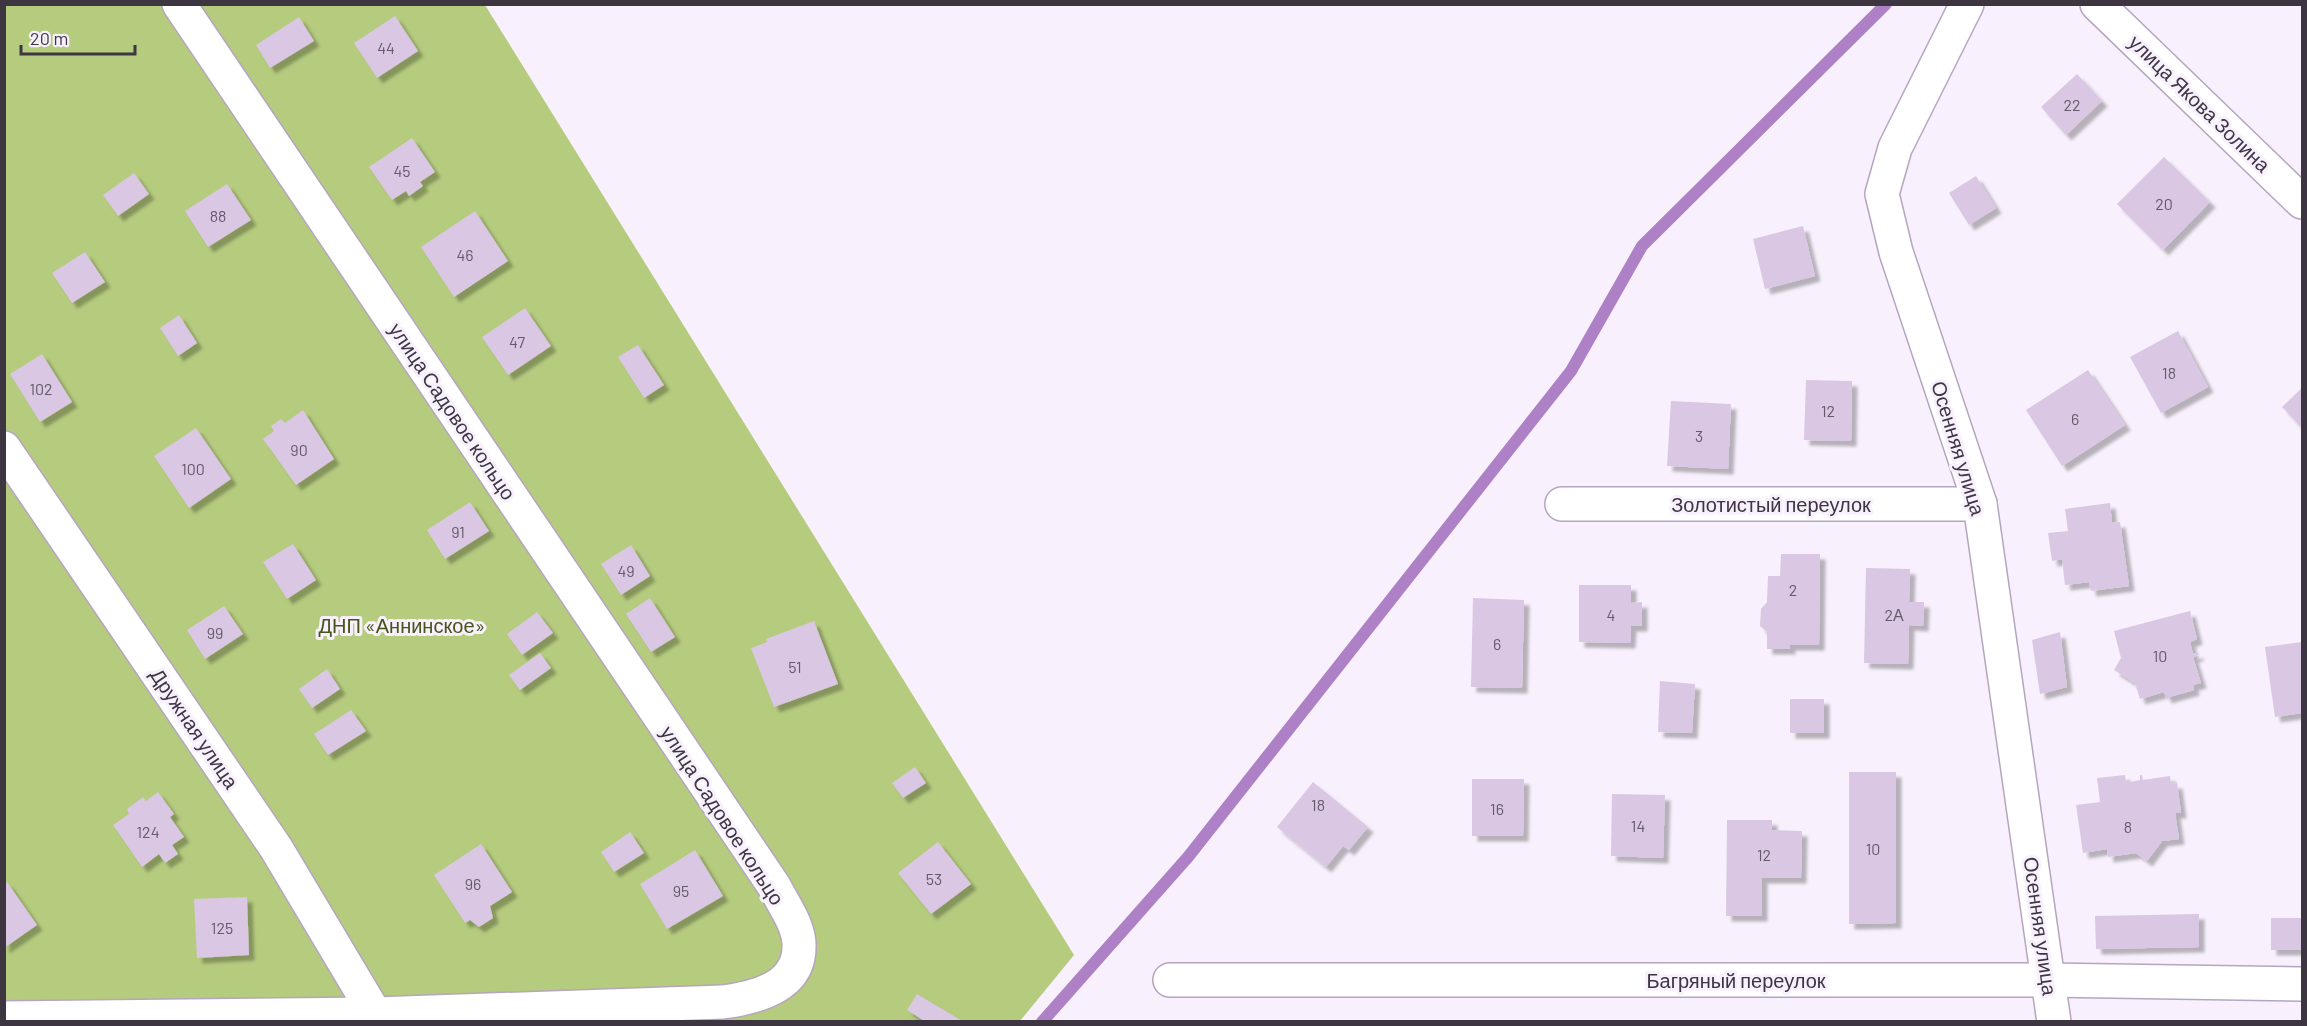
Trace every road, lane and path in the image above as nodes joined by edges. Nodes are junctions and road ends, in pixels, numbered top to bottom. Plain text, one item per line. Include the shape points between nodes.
1 (179, 4) edge
2 (1967, 4) edge
3 (2097, 4) edge
4 (2302, 202) edge
5 (4, 448) edge
6 (1562, 504) dead end
7 (1980, 504) junction
8 (1170, 980) dead end
9 (2048, 980) junction
10 (2302, 984) edge
11 (375, 1014) junction
12 (4, 1018) edge
13 (2054, 1022) edge

1 - 11 street, улица Садовое кольцо via 774,886 796,930 799,947 786,979 771,991 747,999
2 - 7 street, Осенняя улица via 1895,148 1882,194 1896,252
3 - 4 street, улица Якова Золина
5 - 11 street, Дружная улица via 276,848
6 - 7 street, Золотистый переулок
7 - 9 street, Осенняя улица
8 - 9 street, Багряный переулок
9 - 10 street, Багряный переулок
9 - 13 street, Осенняя улица
11 - 12 street, улица Садовое кольцо

